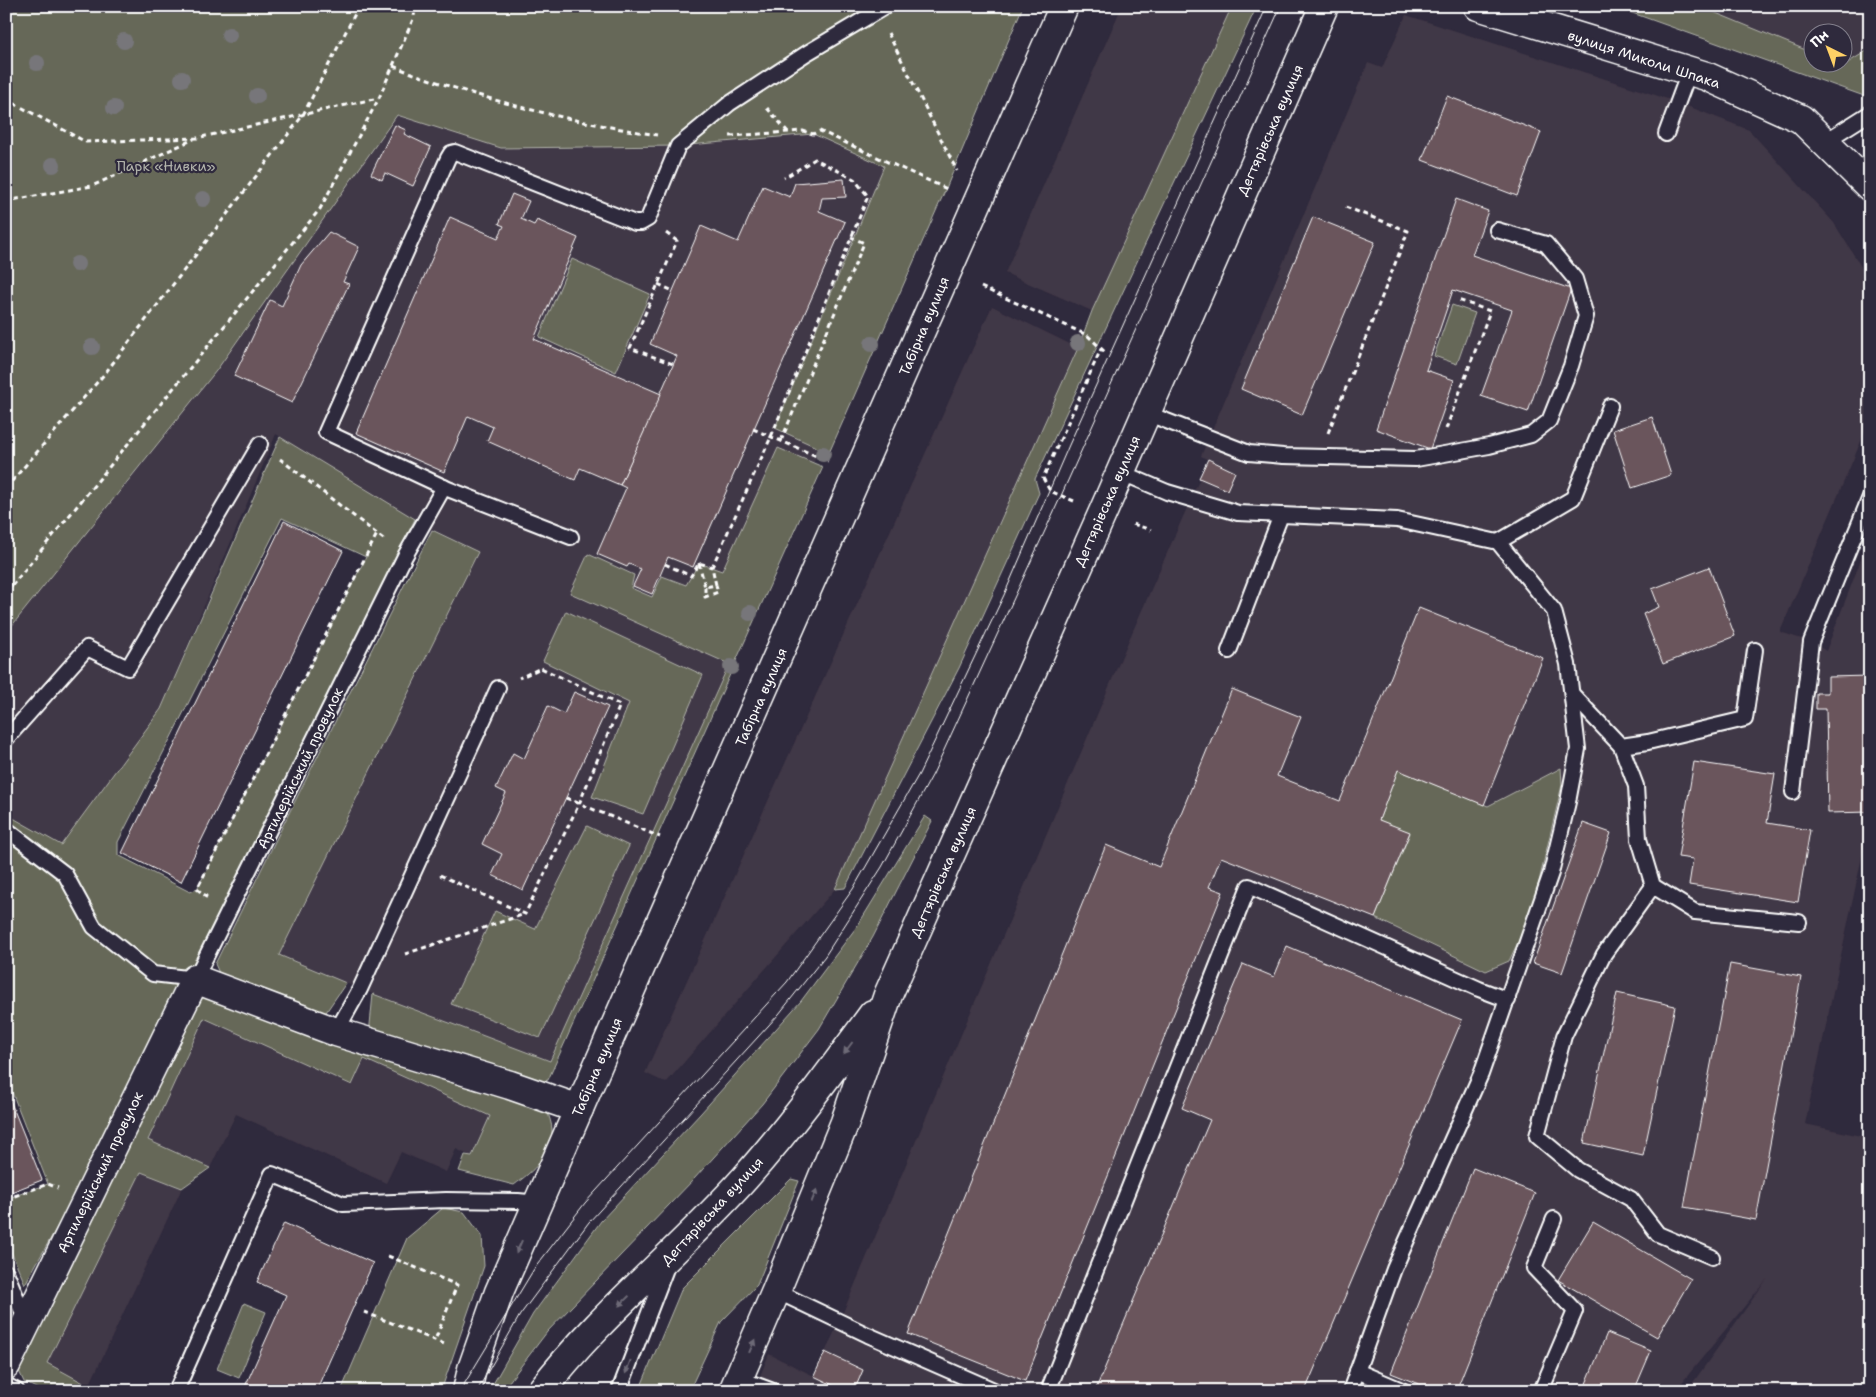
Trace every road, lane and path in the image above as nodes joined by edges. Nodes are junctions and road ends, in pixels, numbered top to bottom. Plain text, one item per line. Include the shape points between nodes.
1 (359, 6) edge
2 (415, 6) edge
3 (1064, 6) edge
4 (1324, 6) edge
5 (1478, 6) edge
6 (881, 9) edge
7 (393, 66) junction
8 (1689, 72) junction
9 (750, 90) junction
10 (379, 98) junction
11 (6, 99) edge
12 (1870, 113) edge
13 (303, 115) junction
14 (788, 132) junction
15 (1666, 134) dead end
16 (196, 138) junction
17 (686, 140) junction
18 (1824, 142) junction
19 (958, 171) dead end
20 (784, 178) dead end
21 (1870, 187) edge
22 (950, 190) dead end
23 (6, 201) edge
24 (1343, 206) dead end
25 (648, 219) junction
26 (1496, 230) dead end
27 (852, 237) junction
28 (658, 284) junction
29 (981, 287) dead end
30 (673, 291) dead end
31 (1458, 300) dead end
32 (1101, 349) junction
33 (1104, 352) dead end
34 (673, 364) dead end
35 (1610, 406) dead end
36 (1146, 413) junction
37 (753, 429) dead end
38 (771, 437) junction
39 (781, 441) junction
40 (260, 444) joint
41 (1437, 455) junction
42 (1319, 456) junction
43 (828, 462) dead end
44 (1120, 472) junction
45 (444, 487) junction
46 (6, 488) edge
47 (1870, 497) edge
48 (1080, 504) dead end
49 (1281, 515) junction
50 (1127, 522) dead end
51 (1151, 530) dead end
52 (377, 534) junction
53 (571, 537) dead end
54 (1498, 542) junction
55 (405, 556) junction
56 (700, 563) junction
57 (665, 564) dead end
58 (712, 567) junction
59 (716, 585) junction
60 (705, 587) junction
61 (6, 593) edge
62 (1755, 650) dead end
63 (1229, 651) dead end
64 (498, 688) joint
65 (1572, 694) junction
66 (6, 739) edge
67 (1621, 746) junction
68 (1793, 792) dead end
69 (566, 798) dead end
70 (580, 804) junction
71 (6, 830) edge
72 (660, 837) dead end
73 (417, 864) junction
74 (1653, 886) junction
75 (202, 904) dead end
76 (525, 914) junction
77 (1799, 922) dead end
78 (370, 965) junction
79 (195, 980) junction
80 (888, 995) junction
81 (1508, 1000) junction
82 (336, 1032) junction
83 (579, 1109) junction
84 (66, 1191) dead end
85 (6, 1199) edge
86 (539, 1203) junction
87 (1554, 1219) dead end
88 (388, 1256) dead end
89 (670, 1256) junction
90 (1712, 1257) dead end
91 (6, 1272) edge
92 (776, 1291) junction
93 (364, 1312) dead end
94 (27, 1322) junction
95 (435, 1340) junction
96 (448, 1345) dead end
97 (6, 1365) edge
98 (1357, 1371) junction
99 (736, 1384) edge
100 (6, 1385) edge
101 (17, 1391) edge
102 (176, 1391) edge
103 (467, 1391) edge
104 (541, 1391) edge
105 (619, 1391) edge
106 (773, 1391) edge
107 (996, 1391) edge
108 (1048, 1391) edge
109 (1350, 1391) edge
110 (1404, 1391) edge
111 (1541, 1391) edge

1 - 13 path
2 - 7 path via 414,17
3 - 83 street, Табірна вулиця
4 - 36 street, Дегтярівська вулиця
5 - 8 street, вулиця Миколи Шпака
6 - 9 lane
6 - 19 path
7 - 10 path
7 - 17 path via 440,84 521,107 613,128
8 - 15 lane
8 - 18 street, вулиця Миколи Шпака via 1706,76 1801,119
9 - 14 path
9 - 17 lane
10 - 13 path
10 - 61 path via 320,209
11 - 16 path via 86,142
12 - 18 lane
13 - 16 path
13 - 46 path via 106,372
14 - 17 path
14 - 22 path via 813,134 820,130
16 - 23 path via 92,186
17 - 25 lane via 678,146
18 - 21 street, вулиця Миколи Шпака
20 - 27 path via 815,159 854,179 868,196
24 - 42 path via 1408,231
25 - 28 path via 677,241
25 - 45 lane via 635,223 451,153 326,432
26 - 41 lane via 1546,244 1575,280 1586,316 1549,422 1531,435
27 - 38 path
27 - 39 path via 864,243
28 - 30 path
28 - 34 path via 630,348
29 - 32 path via 1087,335
31 - 41 path via 1490,311
32 - 33 path
32 - 48 path via 1043,478 1050,491
35 - 54 lane via 1573,498
36 - 42 lane via 1249,453
36 - 44 street, Дегтярівська вулиця
37 - 38 path
38 - 39 path
38 - 58 path
39 - 43 path
40 - 52 path
40 - 66 lane via 128,668 87,648
41 - 42 lane via 1416,459
44 - 49 lane via 1190,500 1238,513
44 - 80 street, Дегтярівська вулиця
45 - 53 lane
45 - 55 lane, Артилерійський провулок
47 - 68 lane via 1811,642
49 - 54 lane via 1397,520
49 - 63 lane
50 - 51 path
52 - 55 path
52 - 75 path via 197,889 206,896
54 - 65 lane via 1554,611
55 - 79 lane, Артилерійський провулок
56 - 57 path via 691,576
56 - 58 path
56 - 60 path
58 - 59 path
59 - 60 path
59 - 60 path via 718,592 708,594
62 - 67 lane via 1745,719
64 - 70 path via 541,668 620,705
64 - 73 lane
65 - 67 lane
65 - 81 lane via 1578,749 1568,802 1551,873
67 - 74 lane via 1636,786 1638,839
69 - 70 path
70 - 72 path
70 - 76 path
71 - 79 lane via 65,874 94,927 153,974
73 - 76 path
73 - 78 lane
74 - 77 lane via 1696,912
74 - 90 lane via 1604,954 1564,1036 1537,1136 1578,1170 1631,1199 1658,1234
76 - 78 path
78 - 82 lane
79 - 82 street
79 - 94 street, Артилерійський провулок
80 -> 89 street, Дегтярівська вулиця via 745,1178
92 -> 80 street, Дегтярівська вулиця via 845,1122
81 - 98 lane via 1482,1074 1394,1269
81 - 108 lane via 1248,886
82 - 83 street
83 - 86 street, Табірна вулиця
84 - 85 path via 48,1184
86 - 102 lane via 446,1200 343,1204 272,1174
86 -> 103 street, Табірна вулиця via 500,1292
87 - 111 lane via 1534,1268 1575,1311
88 - 95 path via 457,1286
89 -> 104 street, Дегтярівська вулиця via 595,1329
89 -> 105 lane
91 - 94 lane
99 -> 92 street, Дегтярівська вулиця
92 - 107 lane
93 - 95 path
94 - 97 street, Артилерійський провулок
95 - 96 path
98 - 109 lane
98 - 110 lane
99 - 106 lane
100 - 101 lane

